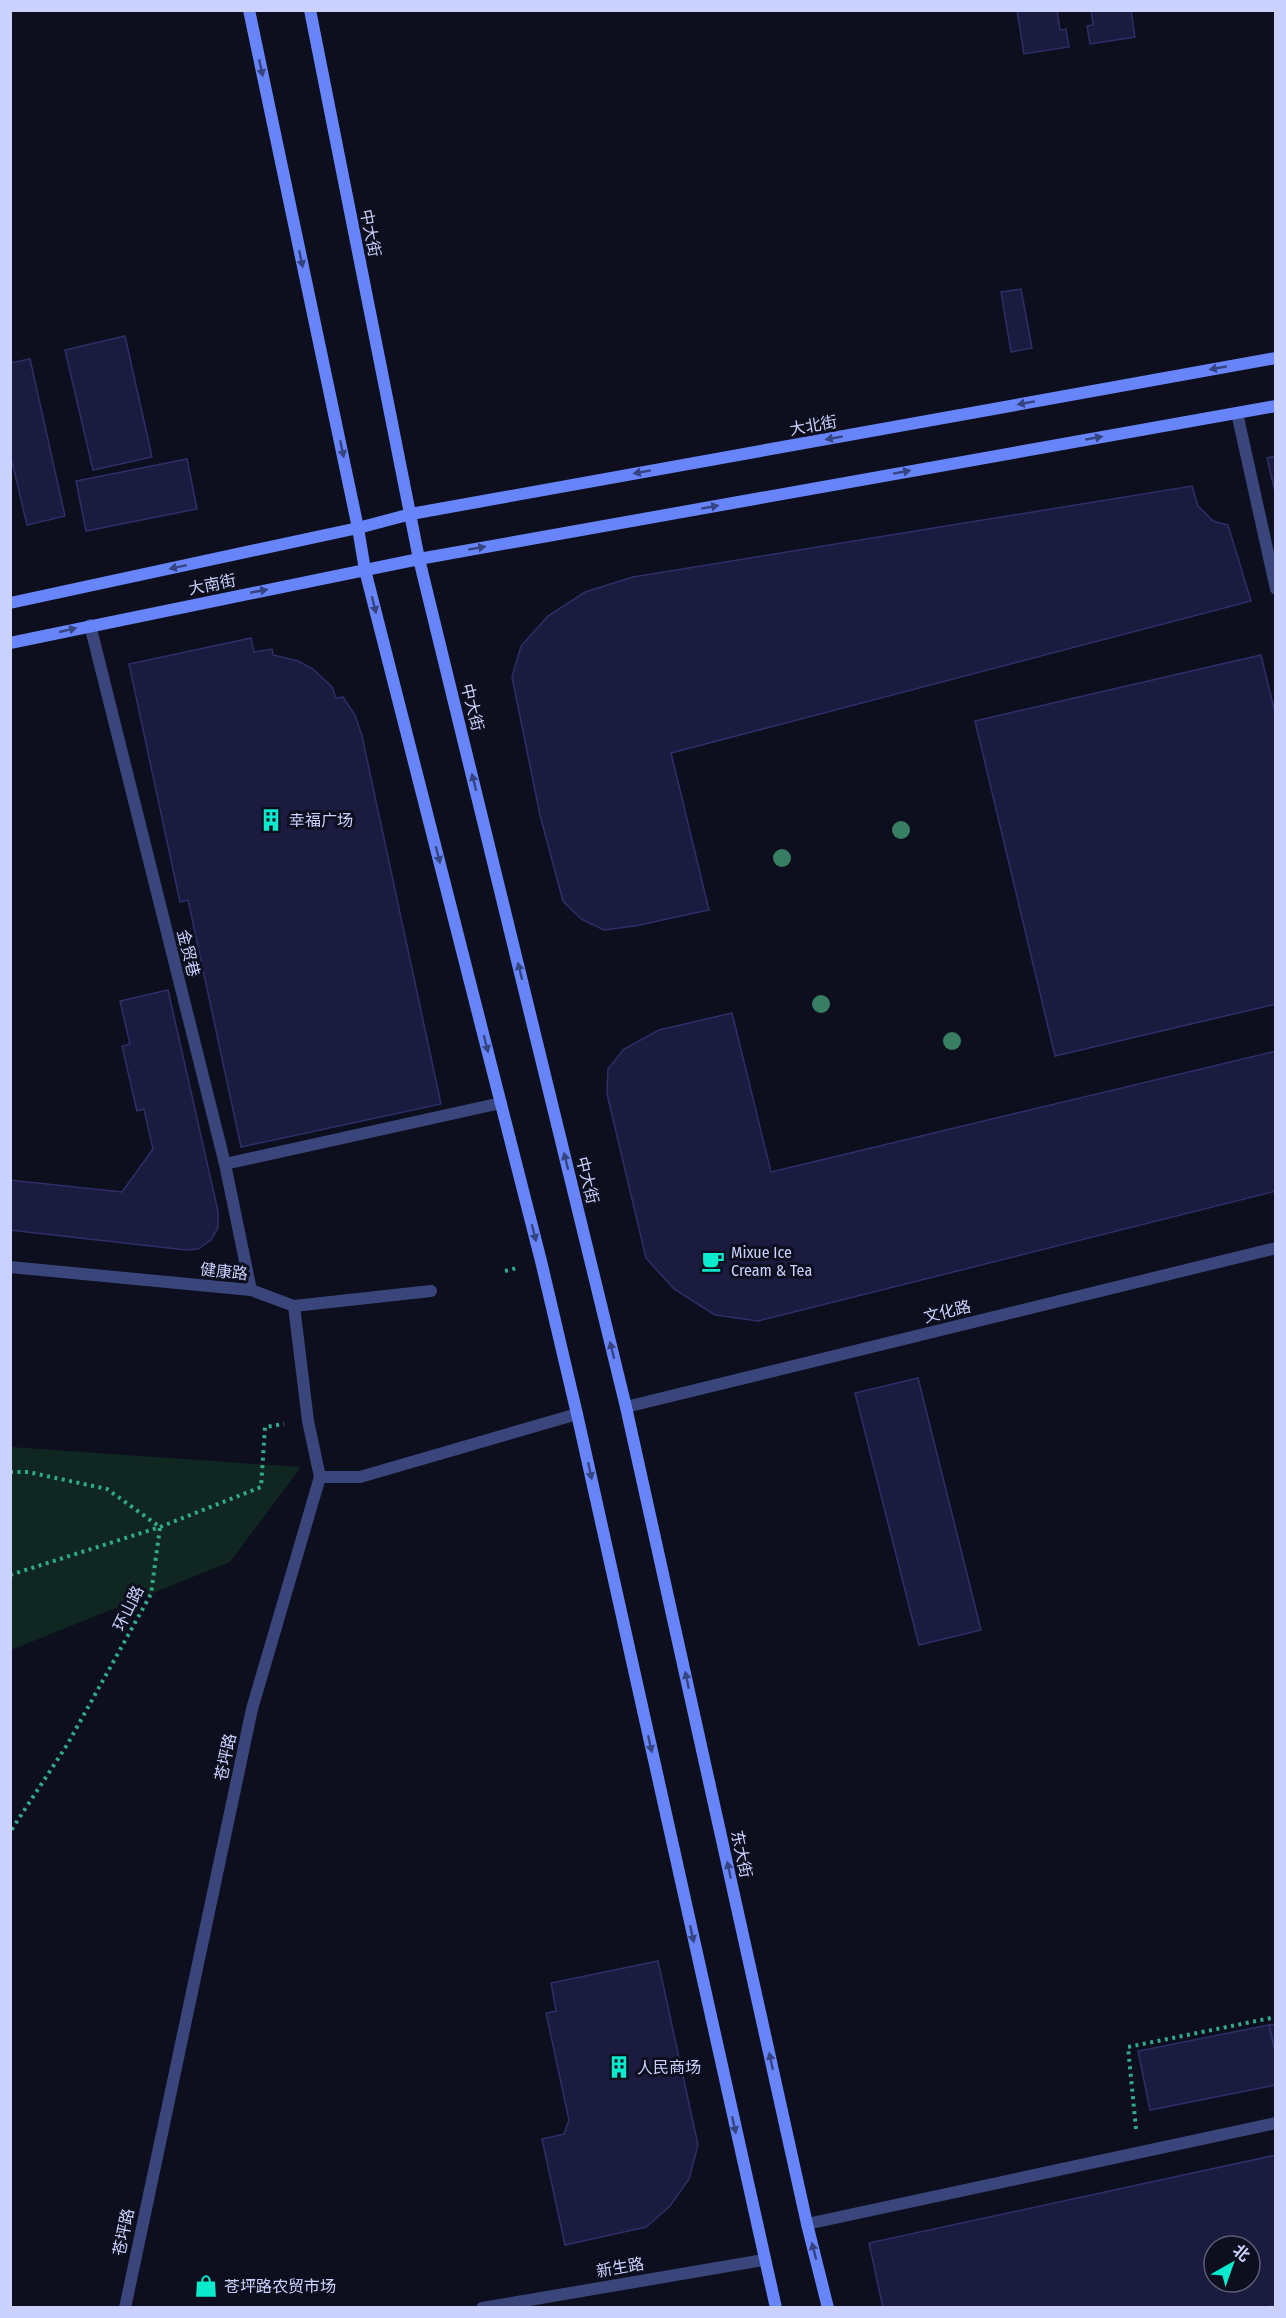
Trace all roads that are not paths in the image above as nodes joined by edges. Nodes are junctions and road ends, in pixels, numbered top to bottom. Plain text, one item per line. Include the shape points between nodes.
1 (249, 10) edge
2 (310, 10) edge
3 (1275, 358) edge
4 (1275, 406) edge
5 (1237, 412) junction
6 (411, 514) junction
7 (358, 528) junction
8 (419, 559) junction
9 (365, 570) junction
10 (1275, 589) edge
11 (10, 603) edge
12 (90, 625) junction
13 (10, 643) edge
14 (501, 1103) junction
15 (225, 1164) junction
16 (1275, 1248) edge
17 (10, 1267) edge
18 (252, 1290) junction
19 (431, 1291) dead end
20 (294, 1306) junction
21 (626, 1407) junction
22 (577, 1414) junction
23 (320, 1477) junction
24 (1275, 2123) edge
25 (807, 2224) junction
26 (764, 2260) junction
27 (125, 2307) edge
28 (482, 2307) edge
29 (776, 2307) edge
30 (828, 2307) edge

1 -> 7 main road
2 - 6 main road, 中大街
3 -> 6 main road, 大北街
4 - 5 main road
8 -> 5 main road
5 - 10 street
6 - 7 main road, 大北街
6 - 8 main road, 中大街
7 - 9 main road
7 -> 11 main road, 大南街
8 - 9 main road, 大南街
21 -> 8 main road, 中大街
12 -> 9 main road, 大南街
9 -> 14 main road
13 -> 12 main road, 大南街
12 - 15 street, 金贸巷
14 - 15 street
14 -> 22 main road
15 - 18 street, 金贸巷
16 - 21 street, 文化路
17 - 18 street, 健康路
18 - 20 street, 健康路
19 - 20 street
20 - 23 street via 308,1421
25 -> 21 main road, 东大街
22 - 23 street via 360,1477
22 -> 26 main road
23 - 27 street, 苍坪路 via 252,1709
24 - 25 street
30 -> 25 main road, 东大街
26 - 28 street, 新生路
26 - 29 main road

